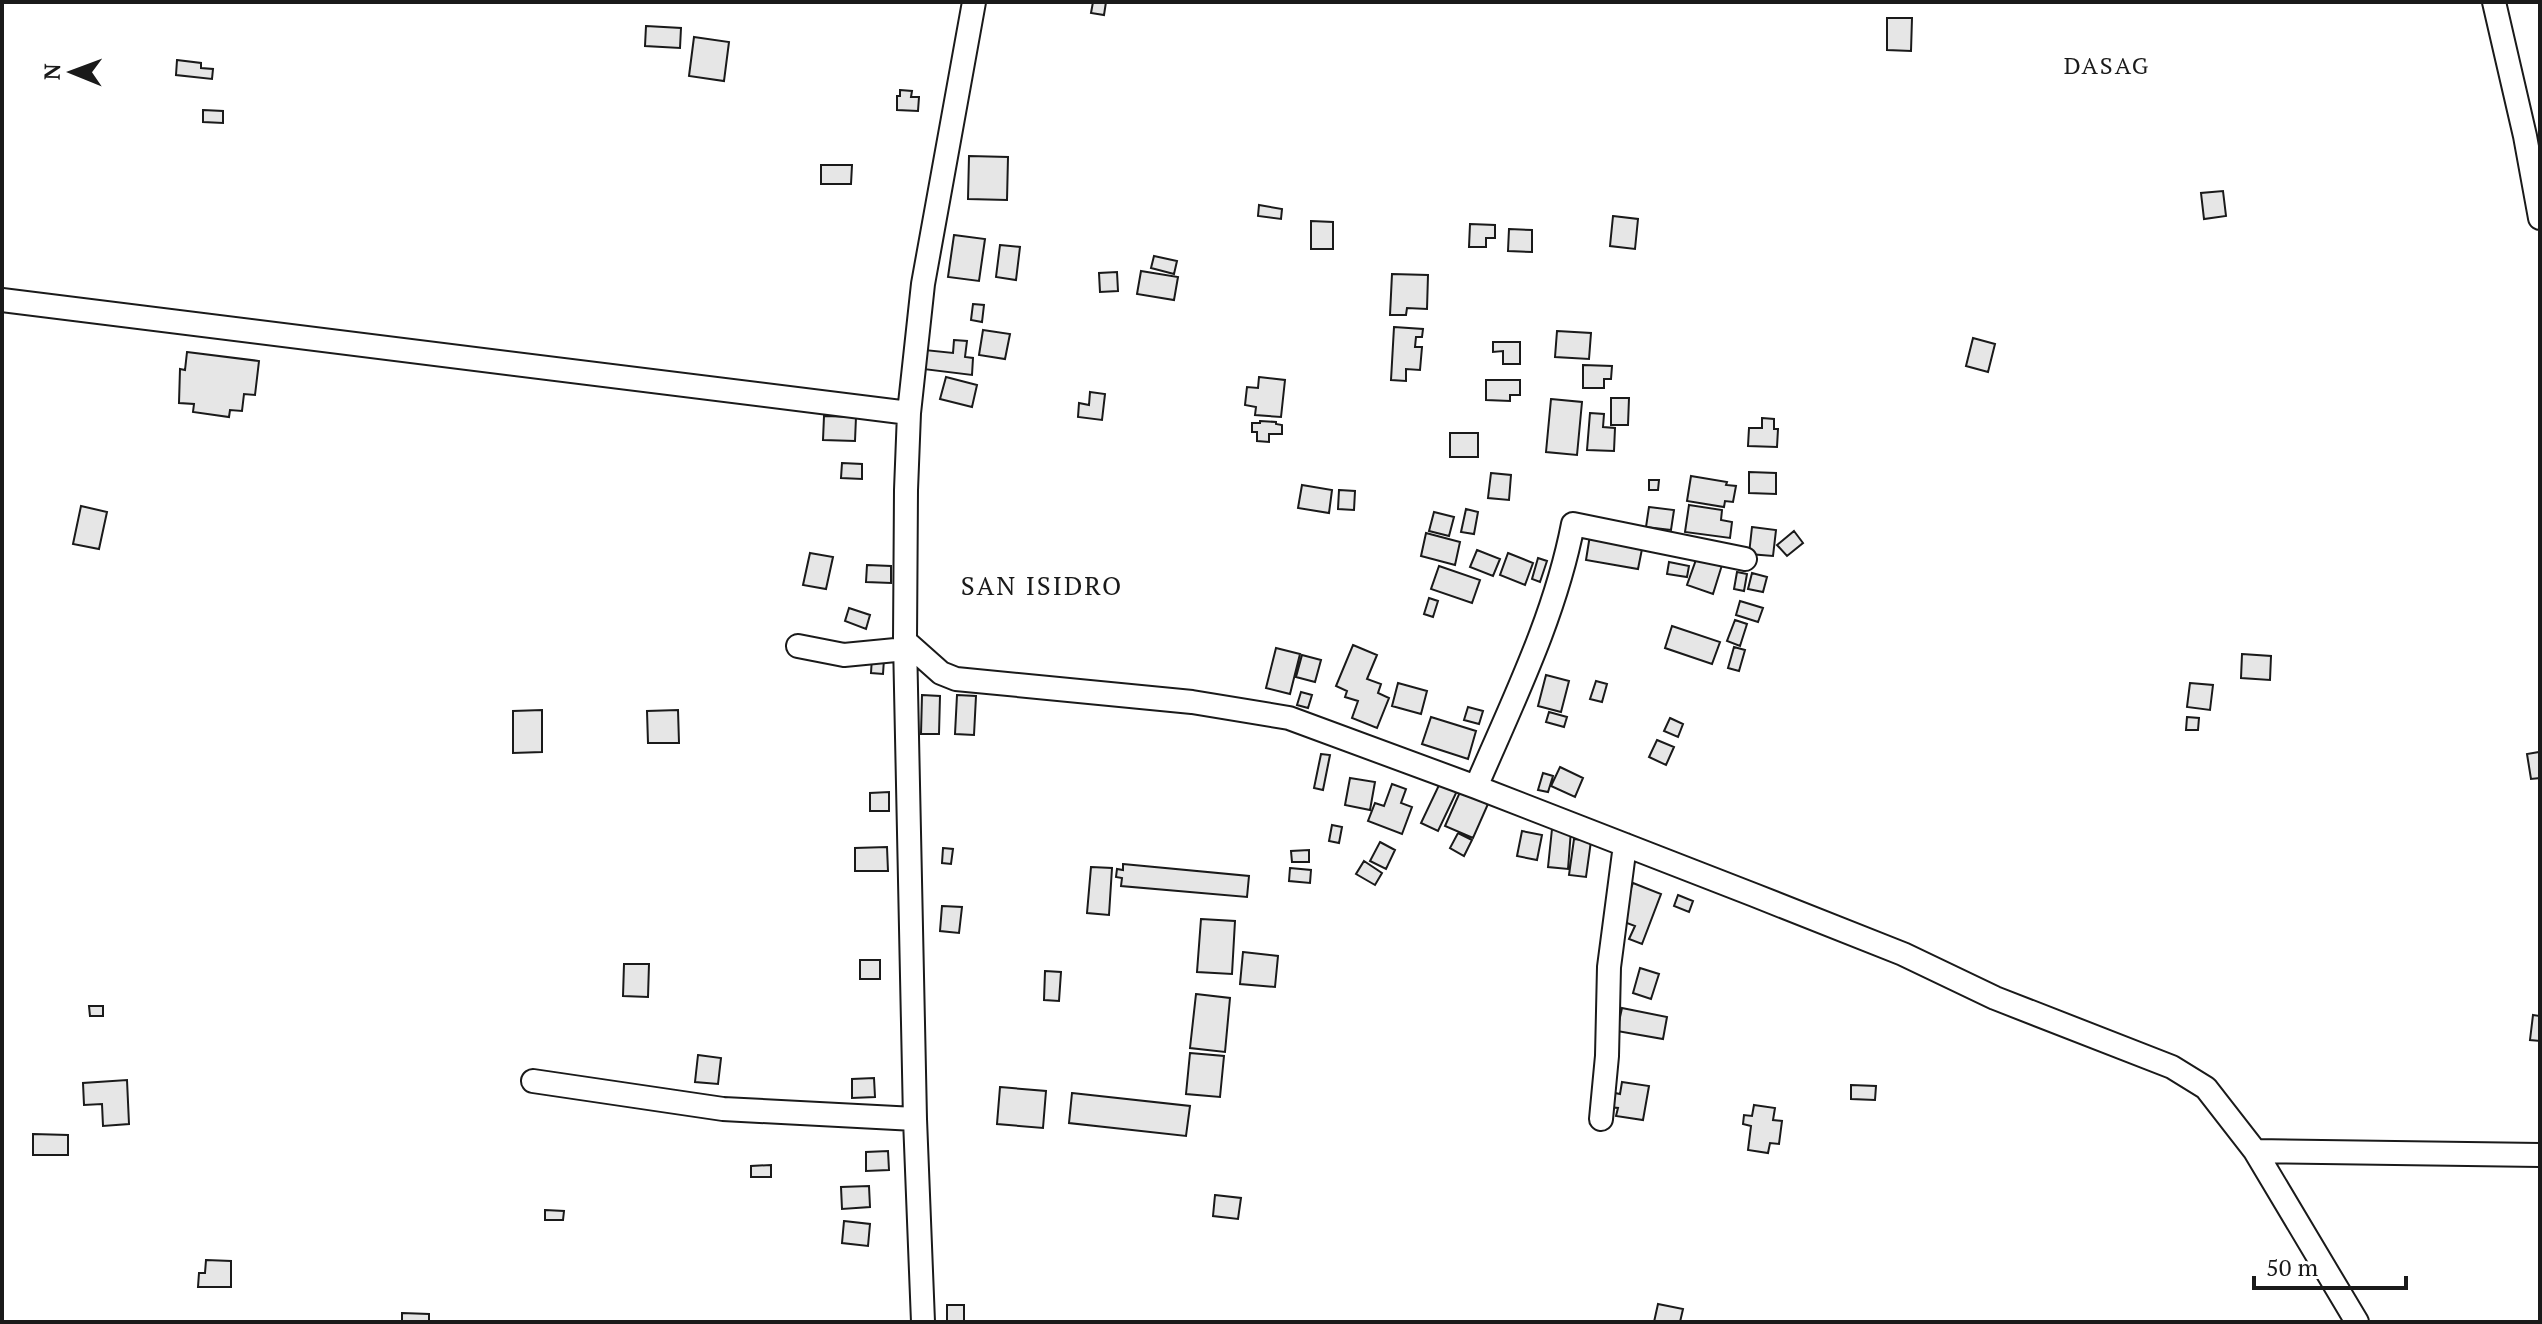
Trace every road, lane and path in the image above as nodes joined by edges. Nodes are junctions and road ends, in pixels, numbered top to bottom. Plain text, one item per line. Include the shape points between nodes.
1 (974, 2) edge
2 (2494, 2) edge
3 (2540, 218) edge
4 (2, 300) edge
5 (909, 413) junction
6 (1745, 559) dead end
7 (906, 645) junction
8 (798, 646) dead end
9 (1476, 787) junction
10 (1625, 845) junction
11 (533, 1081) dead end
12 (915, 1119) junction
13 (1601, 1119) dead end
14 (2255, 1151) junction
15 (2540, 1155) edge
16 (923, 1322) edge
17 (2357, 1322) edge

1 - 5 street via 923,284
2 - 3 street
4 - 5 street
5 - 7 street
6 - 9 street via 1573,524 1549,615
7 - 8 street via 844,655
7 - 9 street via 956,679 1192,702 1289,718
7 - 12 street
9 - 10 street
10 - 13 street via 1613,926
10 - 14 street via 2172,1067 2206,1088
11 - 12 street via 723,1109
12 - 16 street
14 - 15 street
14 - 17 street

